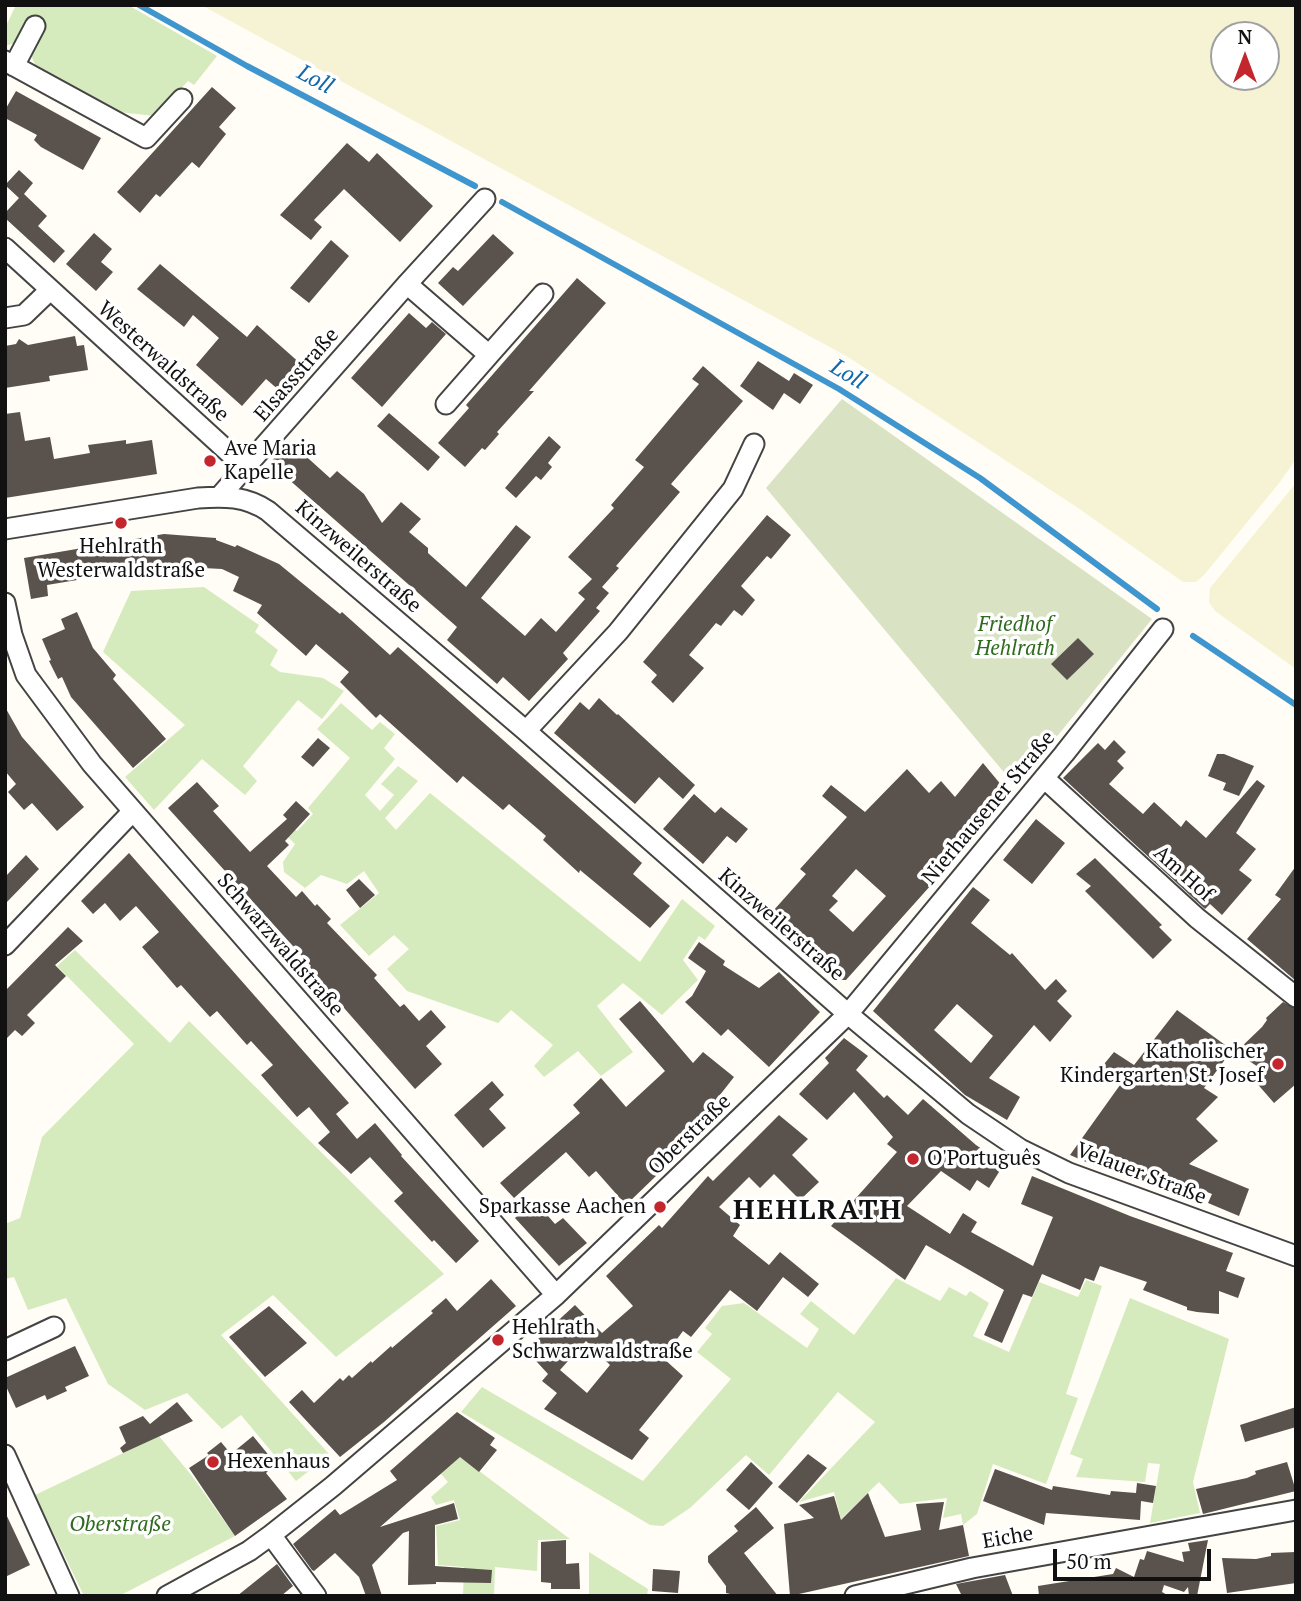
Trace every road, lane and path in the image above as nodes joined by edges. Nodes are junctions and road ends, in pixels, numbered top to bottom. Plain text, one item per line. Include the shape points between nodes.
1 (35, 26) dead end
2 (10, 64) edge
3 (182, 99) dead end
4 (485, 199) dead end
5 (5, 248) edge
6 (407, 284) junction
7 (50, 290) junction
8 (543, 294) dead end
9 (5, 318) edge
10 (489, 355) junction
11 (446, 404) dead end
12 (754, 444) dead end
13 (246, 468) junction
14 (220, 496) junction
15 (5, 530) edge
16 (5, 603) edge
17 (1163, 629) dead end
18 (526, 731) junction
19 (1044, 778) junction
20 (133, 811) junction
21 (5, 946) edge
22 (1296, 997) edge
23 (848, 1014) junction
24 (1296, 1256) edge
25 (556, 1295) junction
26 (54, 1327) dead end
27 (5, 1350) edge
28 (5, 1455) edge
29 (1296, 1510) edge
30 (271, 1535) junction
31 (69, 1596) edge
32 (167, 1596) edge
33 (316, 1596) edge
34 (855, 1596) edge

1 - 2 street
2 - 3 street via 146,138
4 - 6 street, Elsassstraße
5 - 7 street, Westerwaldstraße
6 - 10 street
6 - 13 street, Elsassstraße
7 - 9 street via 24,315
7 - 13 street, Westerwaldstraße
8 - 10 street
10 - 11 street
12 - 18 street via 733,489 618,632
13 - 14 street, Elsassstraße
14 - 15 street, Kinzweilerstraße
14 - 18 street, Kinzweilerstraße via 255,502 268,511
16 - 20 street, Schwarzwaldstraße via 26,675
17 - 19 street, Nierhausener Straße
18 - 23 street, Kinzweilerstraße
19 - 22 street, Am Hof via 1197,918
19 - 23 street, Nierhausener Straße
20 - 21 street
20 - 25 street, Schwarzwaldstraße
23 - 24 street, Velauer Straße via 968,1114 1020,1149 1069,1172
23 - 25 street, Oberstraße
25 - 30 street, Oberstraße
26 - 27 street
28 - 31 street
29 - 34 street, Eiche via 972,1568
30 - 32 street, Oberstraße
30 - 33 street

